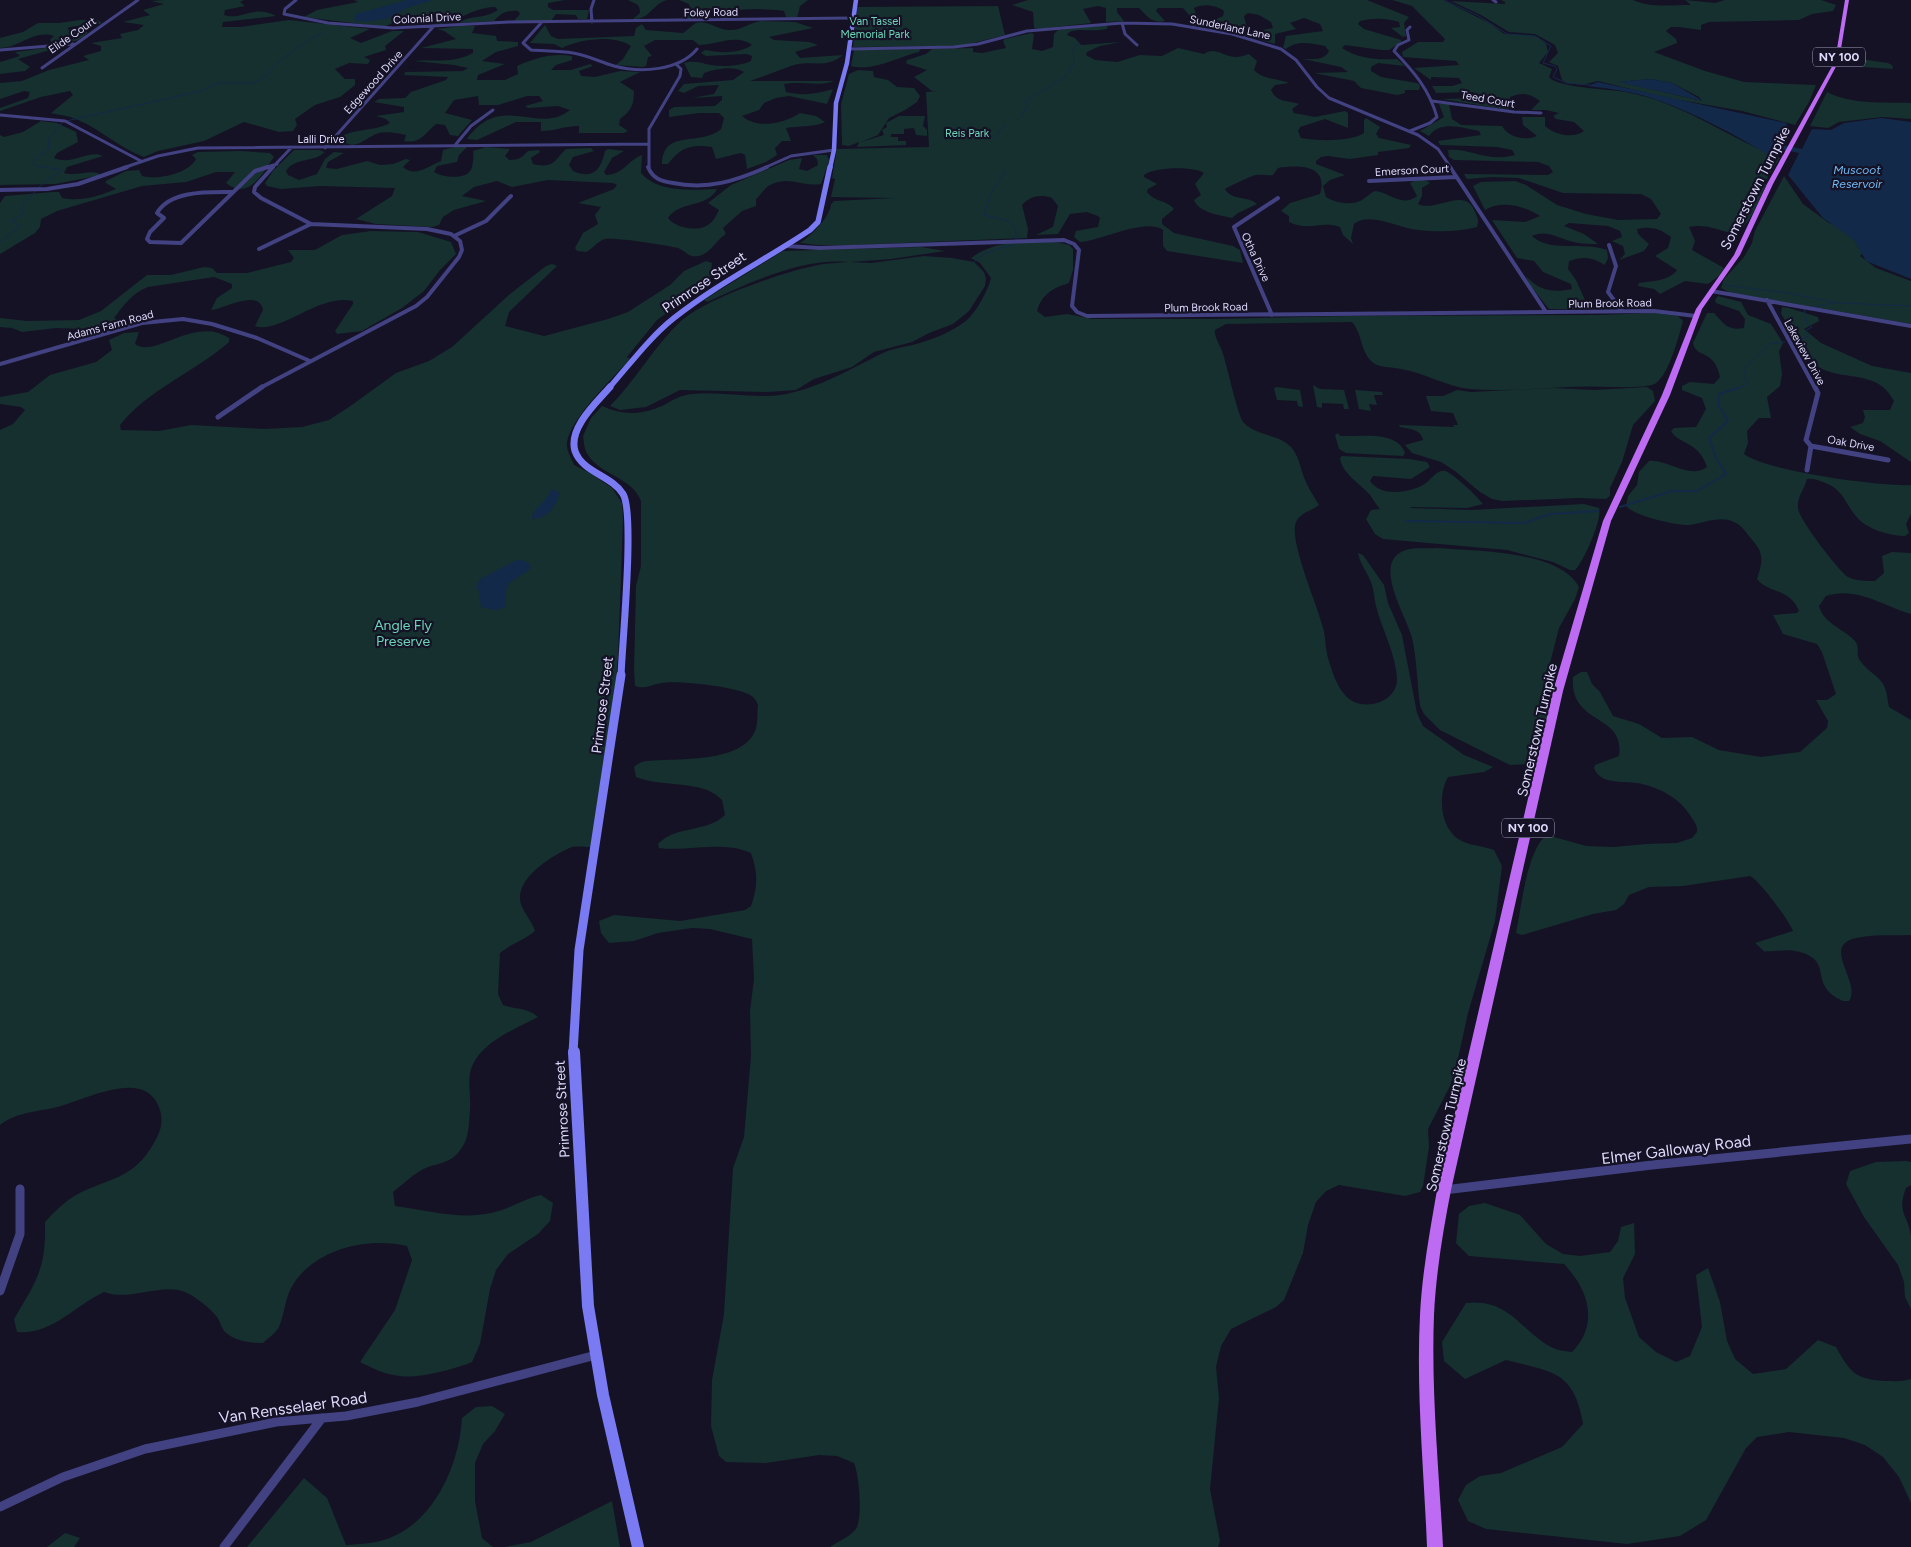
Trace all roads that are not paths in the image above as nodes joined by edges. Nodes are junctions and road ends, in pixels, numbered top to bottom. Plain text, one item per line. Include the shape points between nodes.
1 (138, 0) edge
2 (296, 0) edge
3 (594, 0) edge
4 (856, 0) edge
5 (1847, 0) edge
6 (853, 18) junction
7 (542, 22) junction
8 (592, 22) junction
9 (1122, 23) junction
10 (433, 27) junction
11 (1410, 27) dead end
12 (74, 44) junction
13 (1137, 45) dead end
14 (697, 49) dead end
15 (850, 49) junction
16 (0, 50) edge
17 (676, 64) junction
18 (42, 68) dead end
19 (1432, 101) junction
20 (492, 110) dead end
21 (1541, 113) dead end
22 (0, 115) edge
23 (1410, 131) junction
24 (456, 144) junction
25 (648, 144) junction
26 (291, 148) junction
27 (324, 148) junction
28 (834, 150) junction
29 (141, 161) junction
30 (277, 164) junction
31 (1456, 176) junction
32 (1369, 181) dead end
33 (0, 190) edge
34 (232, 192) junction
35 (511, 196) dead end
36 (1278, 198) dead end
37 (311, 224) junction
38 (454, 236) junction
39 (1608, 245) dead end
40 (786, 246) junction
41 (259, 249) dead end
42 (1711, 291) junction
43 (1767, 300) junction
44 (1622, 311) junction
45 (1546, 312) junction
46 (1272, 315) junction
47 (1696, 316) junction
48 (1911, 326) edge
49 (310, 362) junction
50 (0, 364) edge
51 (218, 417) dead end
52 (1811, 446) junction
53 (1888, 460) dead end
54 (1807, 470) dead end
55 (1911, 1139) edge
56 (20, 1189) dead end
57 (1444, 1190) junction
58 (0, 1291) edge
59 (596, 1355) junction
60 (322, 1418) junction
61 (0, 1507) edge
62 (224, 1547) edge
63 (638, 1547) edge
64 (1435, 1547) edge

1 - 12 street, Elide Court
2 - 10 street, Colonial Drive via 284,14 356,26
3 - 8 street
4 - 6 main road, Primrose Street
5 - 42 main road, Somerstown Turnpike / NY 100 via 1837,61 1770,184 1737,255
6 - 8 street, Foley Road
6 - 15 main road, Primrose Street
7 - 8 street, Colonial Drive
7 - 10 street, Colonial Drive
7 - 17 street via 523,43 525,47 572,53 634,70
9 - 13 street via 1125,34
9 - 15 street, Sunderland Lane via 1027,31 963,47
9 - 23 street, Sunderland Lane via 1197,27 1273,45 1296,60 1329,98
10 - 27 street, Edgewood Drive
11 - 19 street via 1407,30 1409,40 1394,51 1420,79
12 - 16 street
12 - 18 street, Elide Court
14 - 17 street
15 - 28 main road, Primrose Street via 836,103
17 - 25 street via 681,68 680,76 649,129
19 - 21 street, Teed Court via 1456,102 1504,112
19 - 23 street via 1436,120
20 - 24 street via 471,126
22 - 29 street via 67,122
23 - 31 street, Sunderland Lane via 1438,149
24 - 25 street, Lalli Drive
24 - 27 street, Lalli Drive
25 - 28 street via 648,166 653,176 672,184 692,186 728,183 791,156
26 - 27 street, Lalli Drive
26 - 29 street, Lalli Drive via 198,148
26 - 30 street
28 - 40 main road, Primrose Street via 818,222
29 - 33 street, Lalli Drive via 78,184 47,189
30 - 34 street via 255,171
30 - 37 street via 254,192
31 - 32 street, Emerson Court
31 - 45 street, Sunderland Lane
34 - 34 street via 194,194 170,202 157,210 164,218 147,239 150,242 180,243
35 - 38 street via 494,217
36 - 46 street, Otha Drive via 1234,226
37 - 38 street via 427,229
37 - 41 street
38 - 49 street via 462,250 459,257 416,306
39 - 44 street via 1616,266 1608,292
40 - 46 street, Plum Brook Road via 819,248 1064,240 1079,250 1072,306 1081,314
40 - 59 main road, Primrose Street via 703,297 658,332 589,411 574,440 575,451 583,463 623,494 627,504 628,530 620,689 579,950 575,998 573,1072 588,1306
42 - 43 street
42 - 47 main road, Somerstown Turnpike / NY 100
43 - 48 street
43 - 52 street, Lakeview Drive via 1818,393 1806,440
44 - 45 street, Plum Brook Road
44 - 47 street, Plum Brook Road via 1671,311
45 - 46 street, Plum Brook Road
47 - 57 main road, Somerstown Turnpike / NY 100 via 1669,386 1607,521 1589,582 1558,691
49 - 50 street, Adams Farm Road via 257,338 183,319 142,323
49 - 51 street via 272,380
52 - 53 street, Oak Drive
52 - 54 street, Lakeview Drive
55 - 57 street, Elmer Galloway Road
56 - 58 street via 20,1234
57 - 64 main road, Somerstown Turnpike / NY 100 via 1433,1253 1427,1317
59 - 60 street, Van Rensselaer Road via 418,1402
59 - 63 main road, Primrose Street
60 - 61 street, Van Rensselaer Road via 276,1422 145,1450 63,1477
60 - 62 street

